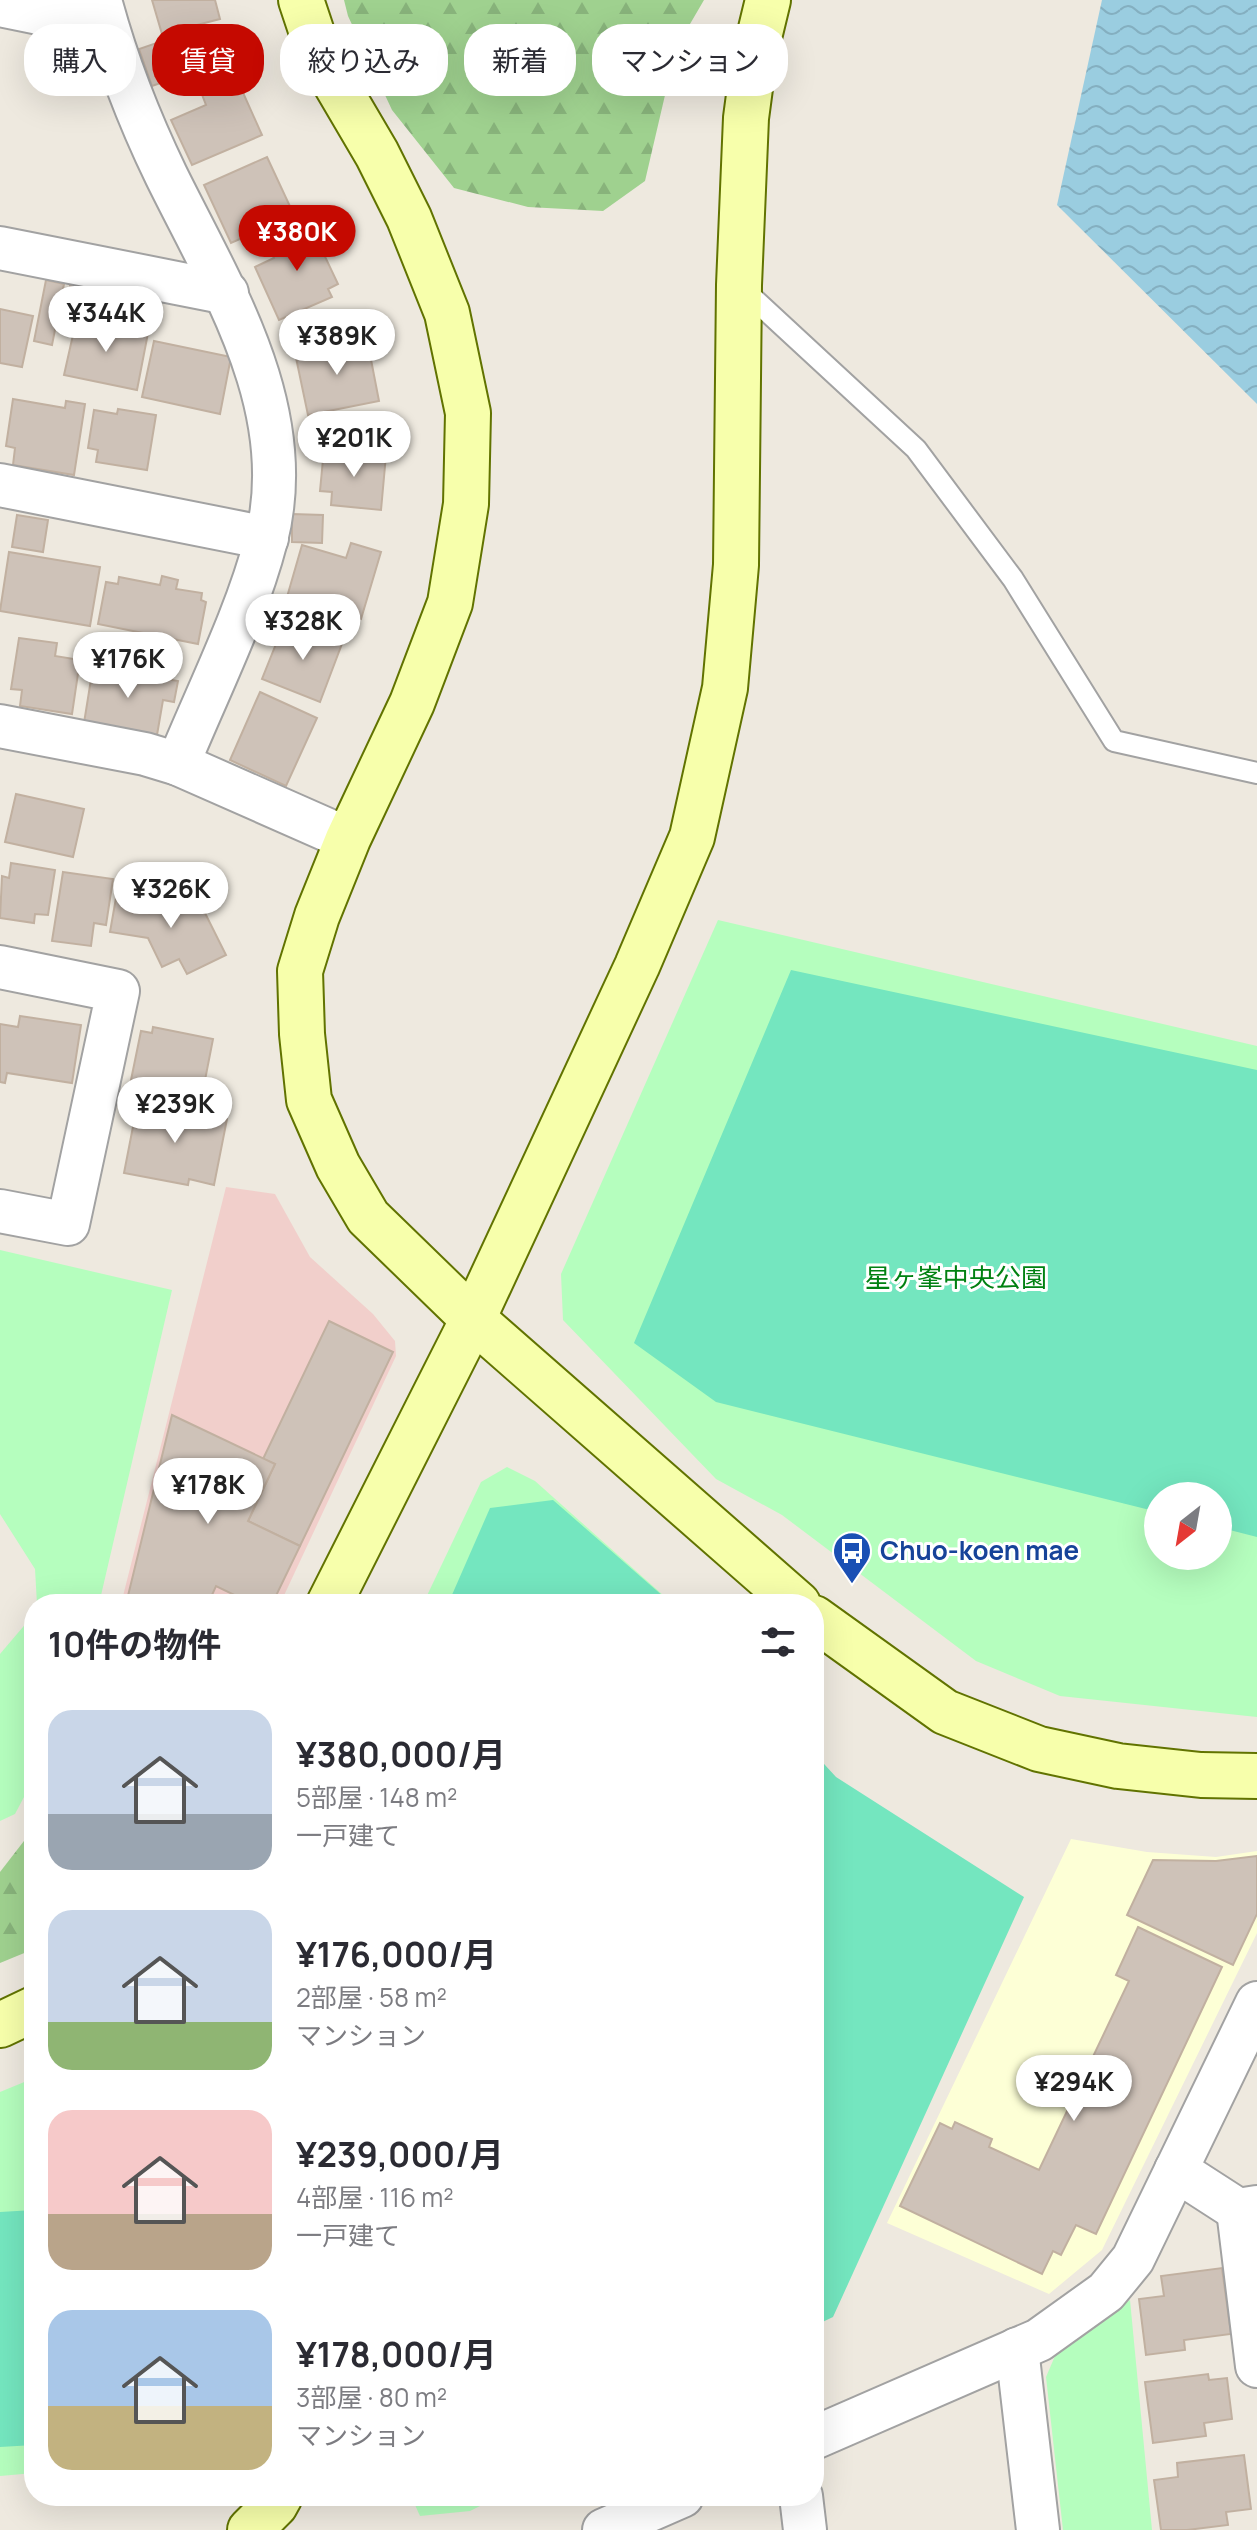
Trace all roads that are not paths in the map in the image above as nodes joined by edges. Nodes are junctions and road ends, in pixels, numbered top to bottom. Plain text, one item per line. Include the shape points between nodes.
1 (301, 0) edge
2 (768, 0) edge
3 (0, 5) edge
4 (104, 13) edge
5 (0, 248) edge
6 (739, 285) junction
7 (227, 293) junction
8 (0, 485) edge
9 (267, 538) junction
10 (0, 726) edge
11 (178, 764) junction
12 (1257, 773) edge
13 (348, 839) junction
14 (0, 967) edge
15 (0, 1211) edge
16 (473, 1319) junction
17 (334, 1594) edge
18 (787, 1594) edge
19 (824, 1625) edge
20 (1257, 1776) edge
21 (1257, 2003) edge
22 (24, 2014) edge
23 (0, 2025) edge
24 (1176, 2170) junction
25 (1248, 2208) edge
26 (1017, 2349) junction
27 (1257, 2366) edge
28 (824, 2434) edge
29 (274, 2506) edge
30 (659, 2506) edge
31 (802, 2506) edge
32 (250, 2530) edge
33 (604, 2530) edge
34 (805, 2530) edge
35 (1038, 2530) edge

1 - 13 street via 320,57 377,154 420,245 447,313 468,413 466,504 450,603 412,703
2 - 6 street via 746,118
3 - 4 street
4 - 7 street via 132,97
5 - 7 street
6 - 12 lane via 916,449 1013,579 1114,741
6 - 16 street via 736,565 725,688 692,837
7 - 9 street via 268,414 274,479
8 - 9 street
9 - 11 street via 249,595
10 - 11 street
11 - 13 street
13 - 16 street via 300,971 309,1100 368,1217
14 - 15 street via 118,991 68,1224
16 - 17 street
16 - 18 street
19 - 20 street via 945,1712 1039,1749 1118,1766
21 - 24 street
22 - 23 street
24 - 25 street
24 - 26 street via 1133,2259 1106,2292 1039,2340
25 - 27 street
26 - 28 street
26 - 35 street
29 - 32 street
30 - 33 street
31 - 34 street

